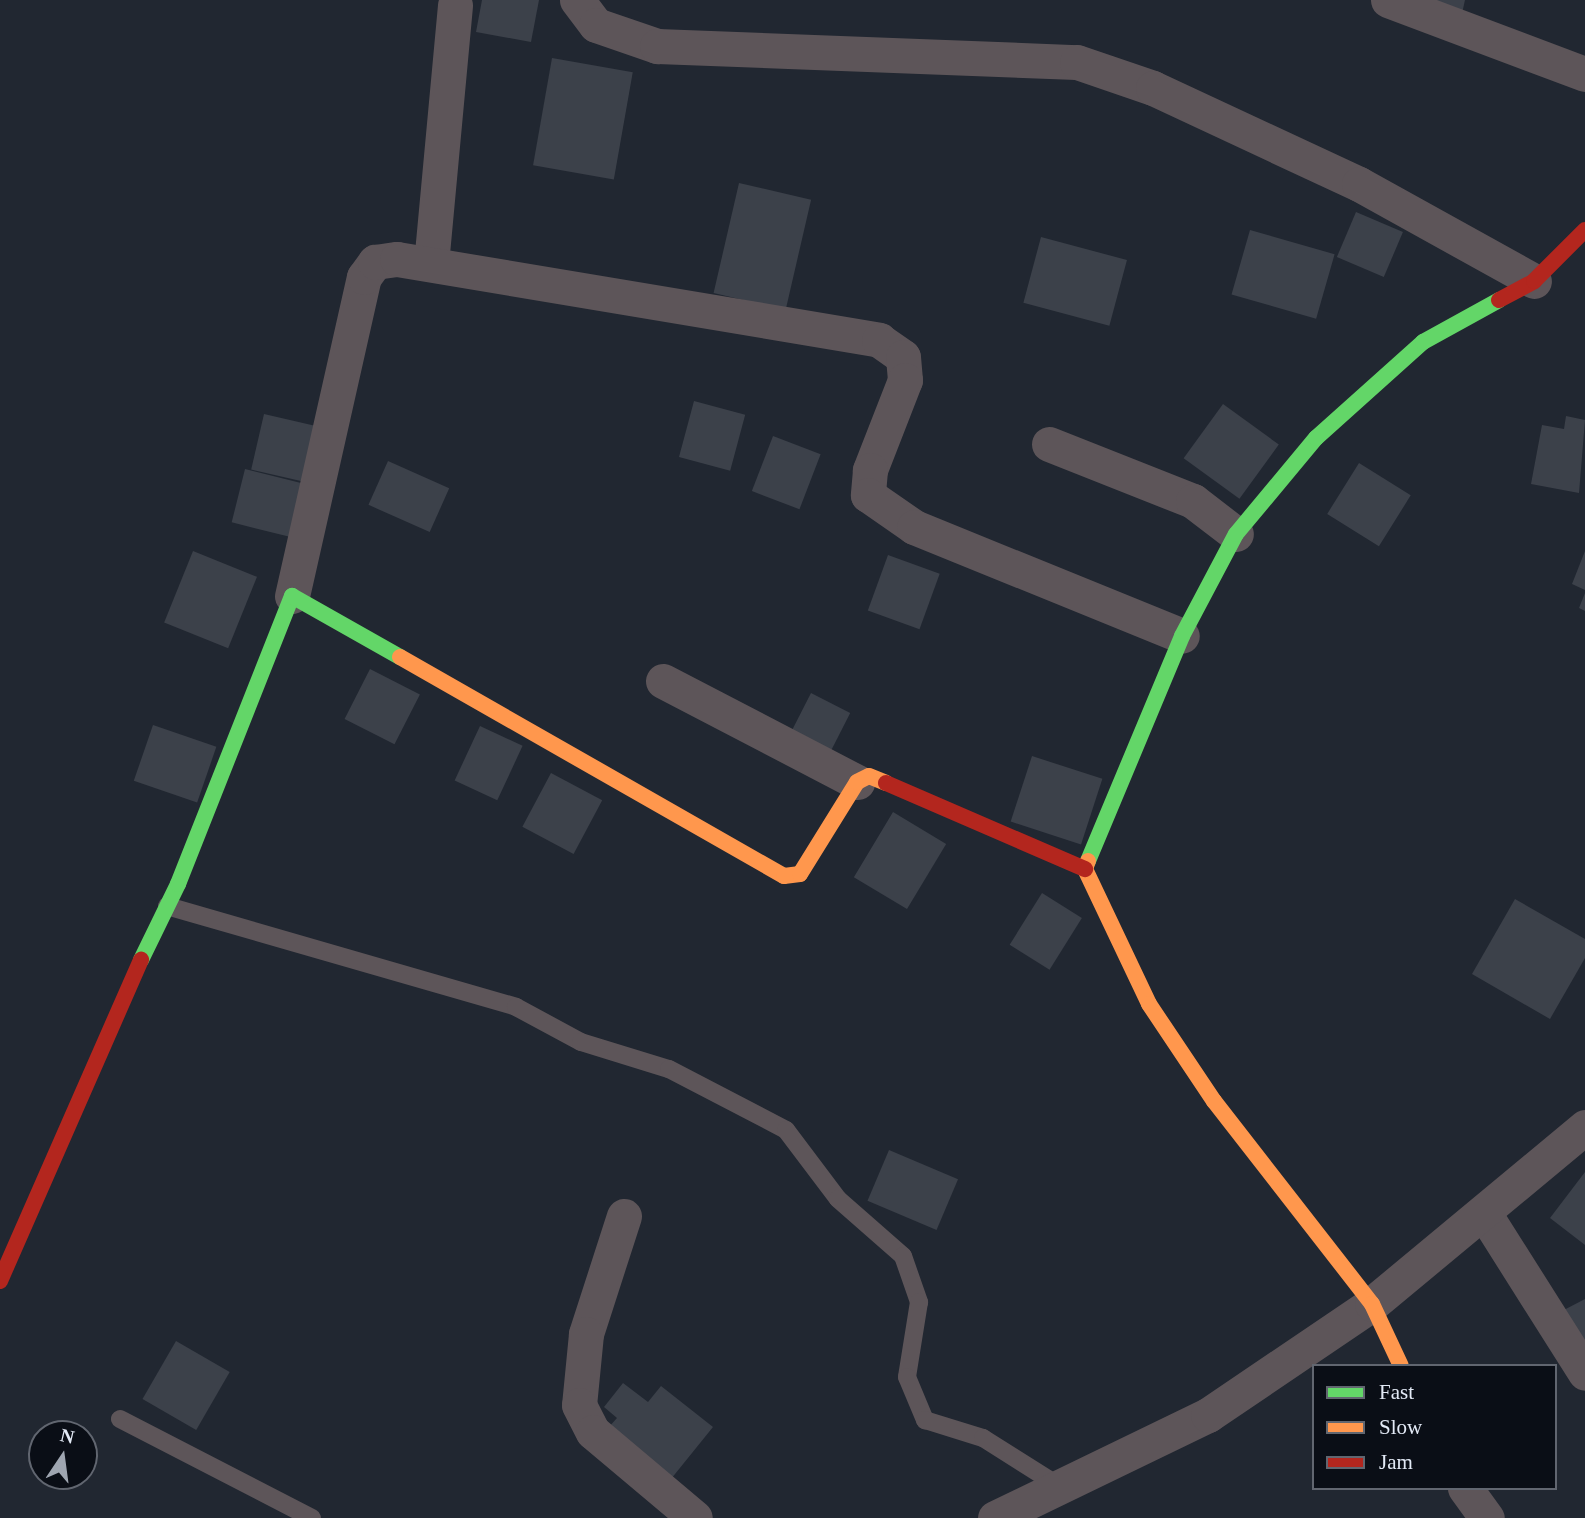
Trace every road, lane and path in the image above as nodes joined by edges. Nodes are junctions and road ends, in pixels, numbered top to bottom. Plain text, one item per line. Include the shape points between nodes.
1 (577, 0) edge
2 (1388, 0) edge
3 (455, 5) dead end
4 (1585, 74) edge
5 (1585, 230) edge
6 (431, 264) junction
7 (1534, 281) junction
8 (1049, 444) dead end
9 (1236, 534) junction
10 (292, 596) junction
11 (1182, 636) junction
12 (663, 681) dead end
13 (857, 782) junction
14 (1085, 869) junction
15 (167, 905) junction
16 (1585, 1127) edge
17 (1484, 1213) junction
18 (624, 1216) dead end
19 (0, 1281) edge
20 (1372, 1304) junction
21 (1400, 1364) edge
22 (1585, 1373) edge
23 (120, 1419) dead end
24 (1065, 1490) junction
25 (1466, 1490) edge
26 (312, 1518) edge
27 (695, 1518) edge
28 (995, 1518) edge
29 (1487, 1518) edge

1 - 7 street via 596,25 657,46 1077,62 1153,88 1359,184
2 - 4 street
3 - 6 street
5 - 7 street
6 - 10 street via 375,262 364,277
6 - 11 street via 878,340 903,357 905,380 870,470 868,495 914,527
7 - 9 street via 1423,342 1316,439
8 - 9 street via 1194,501
9 - 11 street
10 - 13 street via 784,876 800,874
10 - 15 street
11 - 14 street
12 - 13 street
13 - 14 street via 879,776
14 - 20 street via 1149,1004 1214,1101
15 - 19 street via 98,1048
15 - 24 lane via 516,1007 581,1042 669,1069 786,1130 838,1199 903,1256 919,1302 907,1377 925,1420 983,1438
16 - 17 street
17 - 20 street
17 - 22 street
18 - 27 street via 586,1334 579,1405 593,1432
20 - 21 street
20 - 24 street via 1208,1415
23 - 26 lane
24 - 28 street
25 - 29 street

